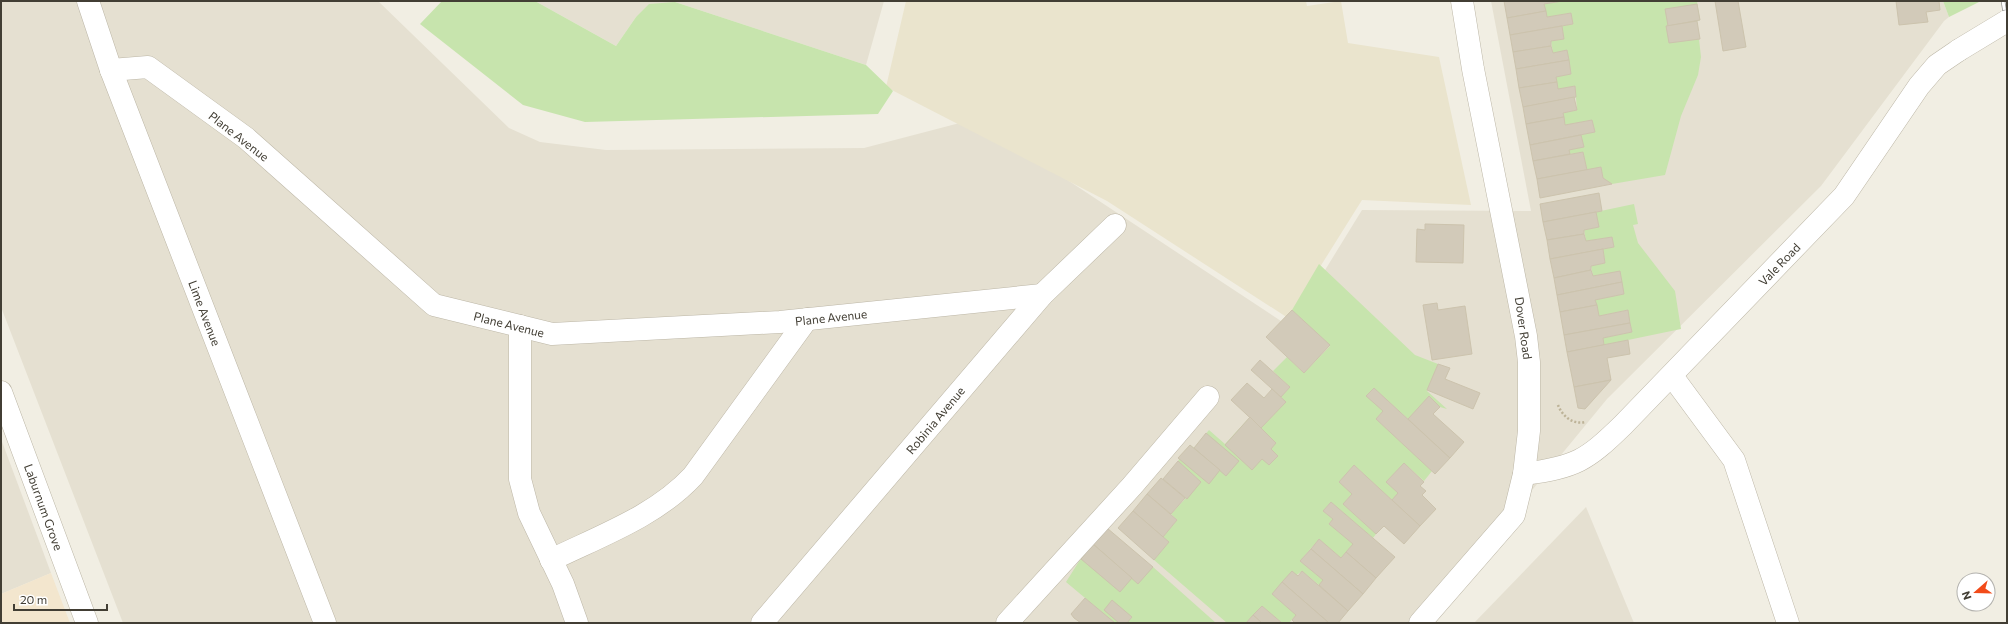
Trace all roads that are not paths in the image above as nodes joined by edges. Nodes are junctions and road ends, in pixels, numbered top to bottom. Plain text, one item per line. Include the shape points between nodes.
1 (88, 1) edge
2 (1462, 1) edge
3 (2007, 21) edge
4 (111, 70) junction
5 (1115, 225) dead end
6 (1042, 295) junction
7 (807, 320) junction
8 (520, 326) junction
9 (1672, 376) junction
10 (1, 392) edge
11 (1208, 397) dead end
12 (1524, 474) junction
13 (551, 560) junction
14 (87, 623) edge
15 (325, 623) edge
16 (577, 623) edge
17 (762, 623) edge
18 (1007, 623) edge
19 (1420, 623) edge
20 (1788, 623) edge

1 - 4 street, Lime Avenue
2 - 12 street, Dover Road via 1528,348 1530,420
3 - 9 street, Vale Road, bridge via 1937,65 1919,86 1844,196
4 - 8 street, Plane Avenue via 148,67 240,134 434,306
4 - 15 street, Lime Avenue
5 - 6 street, Robinia Avenue
6 - 7 street, Plane Avenue
6 - 17 street, Robinia Avenue
7 - 8 street, Plane Avenue via 552,334
7 - 13 street via 685,485 644,514
8 - 13 street via 520,479 529,513
9 - 12 street, Vale Road via 1589,457 1569,466
9 - 20 street via 1734,460
10 - 14 street, Laburnum Grove
11 - 18 street via 1132,486
12 - 19 street, Dover Road via 1520,499 1514,515
13 - 16 street

